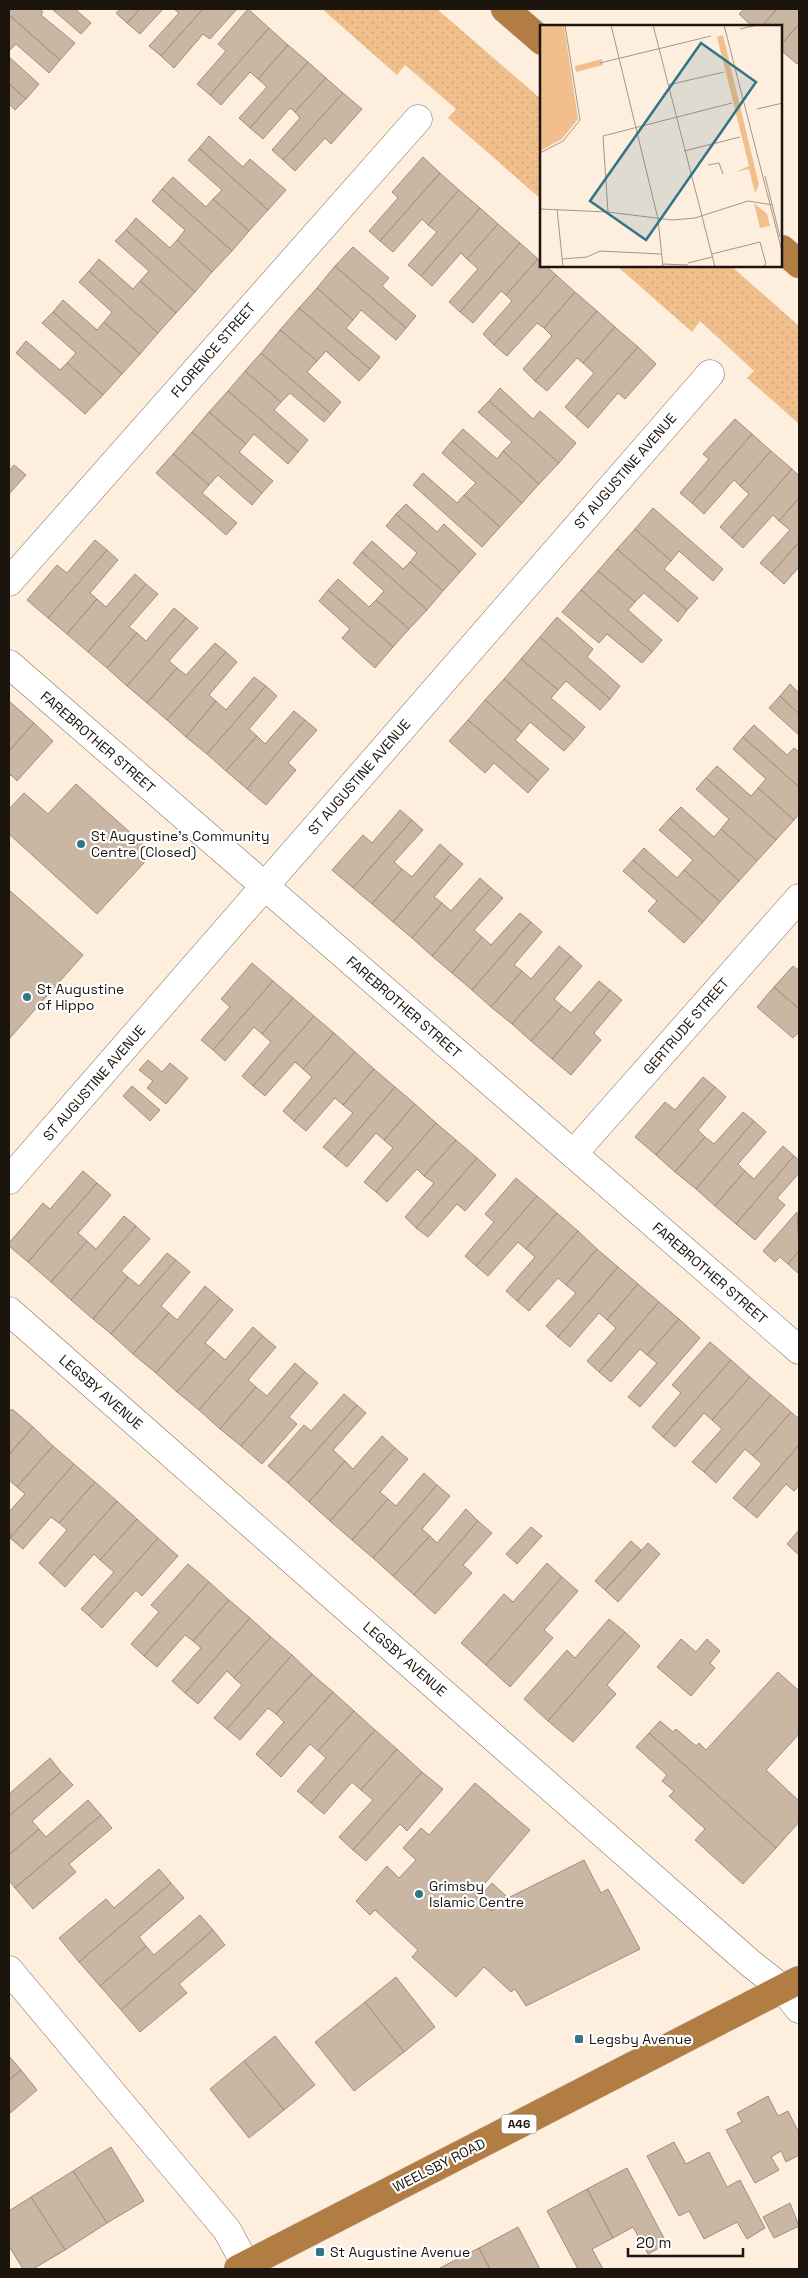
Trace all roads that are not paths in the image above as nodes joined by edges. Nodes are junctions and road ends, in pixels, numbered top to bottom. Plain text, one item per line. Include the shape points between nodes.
1 (505, 9) edge
2 (540, 39) edge
3 (418, 119) dead end
4 (783, 250) edge
5 (799, 264) edge
6 (710, 374) dead end
7 (9, 582) edge
8 (9, 664) edge
9 (264, 886) junction
10 (799, 898) edge
11 (573, 1154) junction
12 (9, 1180) edge
13 (9, 1311) edge
14 (799, 1350) edge
15 (9, 1970) edge
16 (794, 1993) edge
17 (242, 2267) edge

1 - 2 highway
3 - 7 street, FLORENCE STREET
4 - 5 highway
6 - 9 street, ST AUGUSTINE AVENUE
8 - 9 street, FAREBROTHER STREET
9 - 11 street, FAREBROTHER STREET
9 - 12 street, ST AUGUSTINE AVENUE
10 - 11 street, GERTRUDE STREET
11 - 14 street, FAREBROTHER STREET
13 - 16 street, LEGSBY AVENUE via 750,1963
15 - 17 street via 227,2230
16 - 17 highway, WEELSBY ROAD / A46

